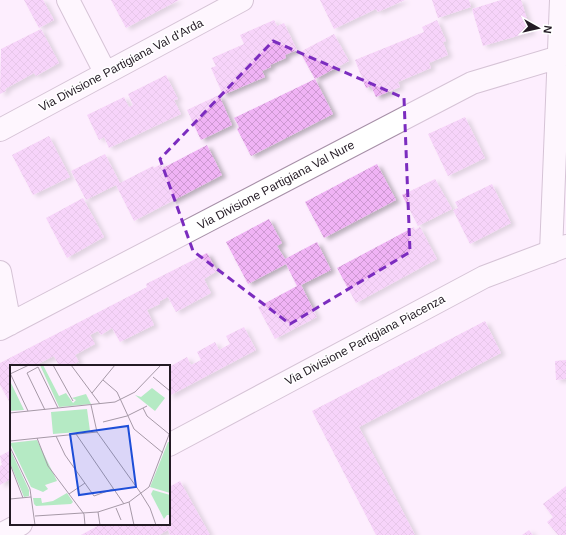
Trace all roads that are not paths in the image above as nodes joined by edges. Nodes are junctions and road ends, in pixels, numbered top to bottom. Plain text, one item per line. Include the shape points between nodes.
1 (68, 0) edge
2 (242, 0) edge
3 (561, 0) edge
4 (559, 57) junction
5 (105, 72) junction
6 (0, 130) edge
7 (559, 249) edge
8 (0, 272) edge
9 (5, 327) edge
10 (170, 444) edge
11 (19, 525) edge
12 (0, 535) edge

1 - 5 street
2 - 5 street, Via Divisione Partigiana Val d'Arda
3 - 4 street
4 - 7 street
4 - 9 street, Via Divisione Partigiana Val Nure via 472,83
5 - 6 street, Via Divisione Partigiana Val d'Arda
7 - 10 street, Via Divisione Partigiana Piacenza via 484,277
8 - 9 street
11 - 12 street

